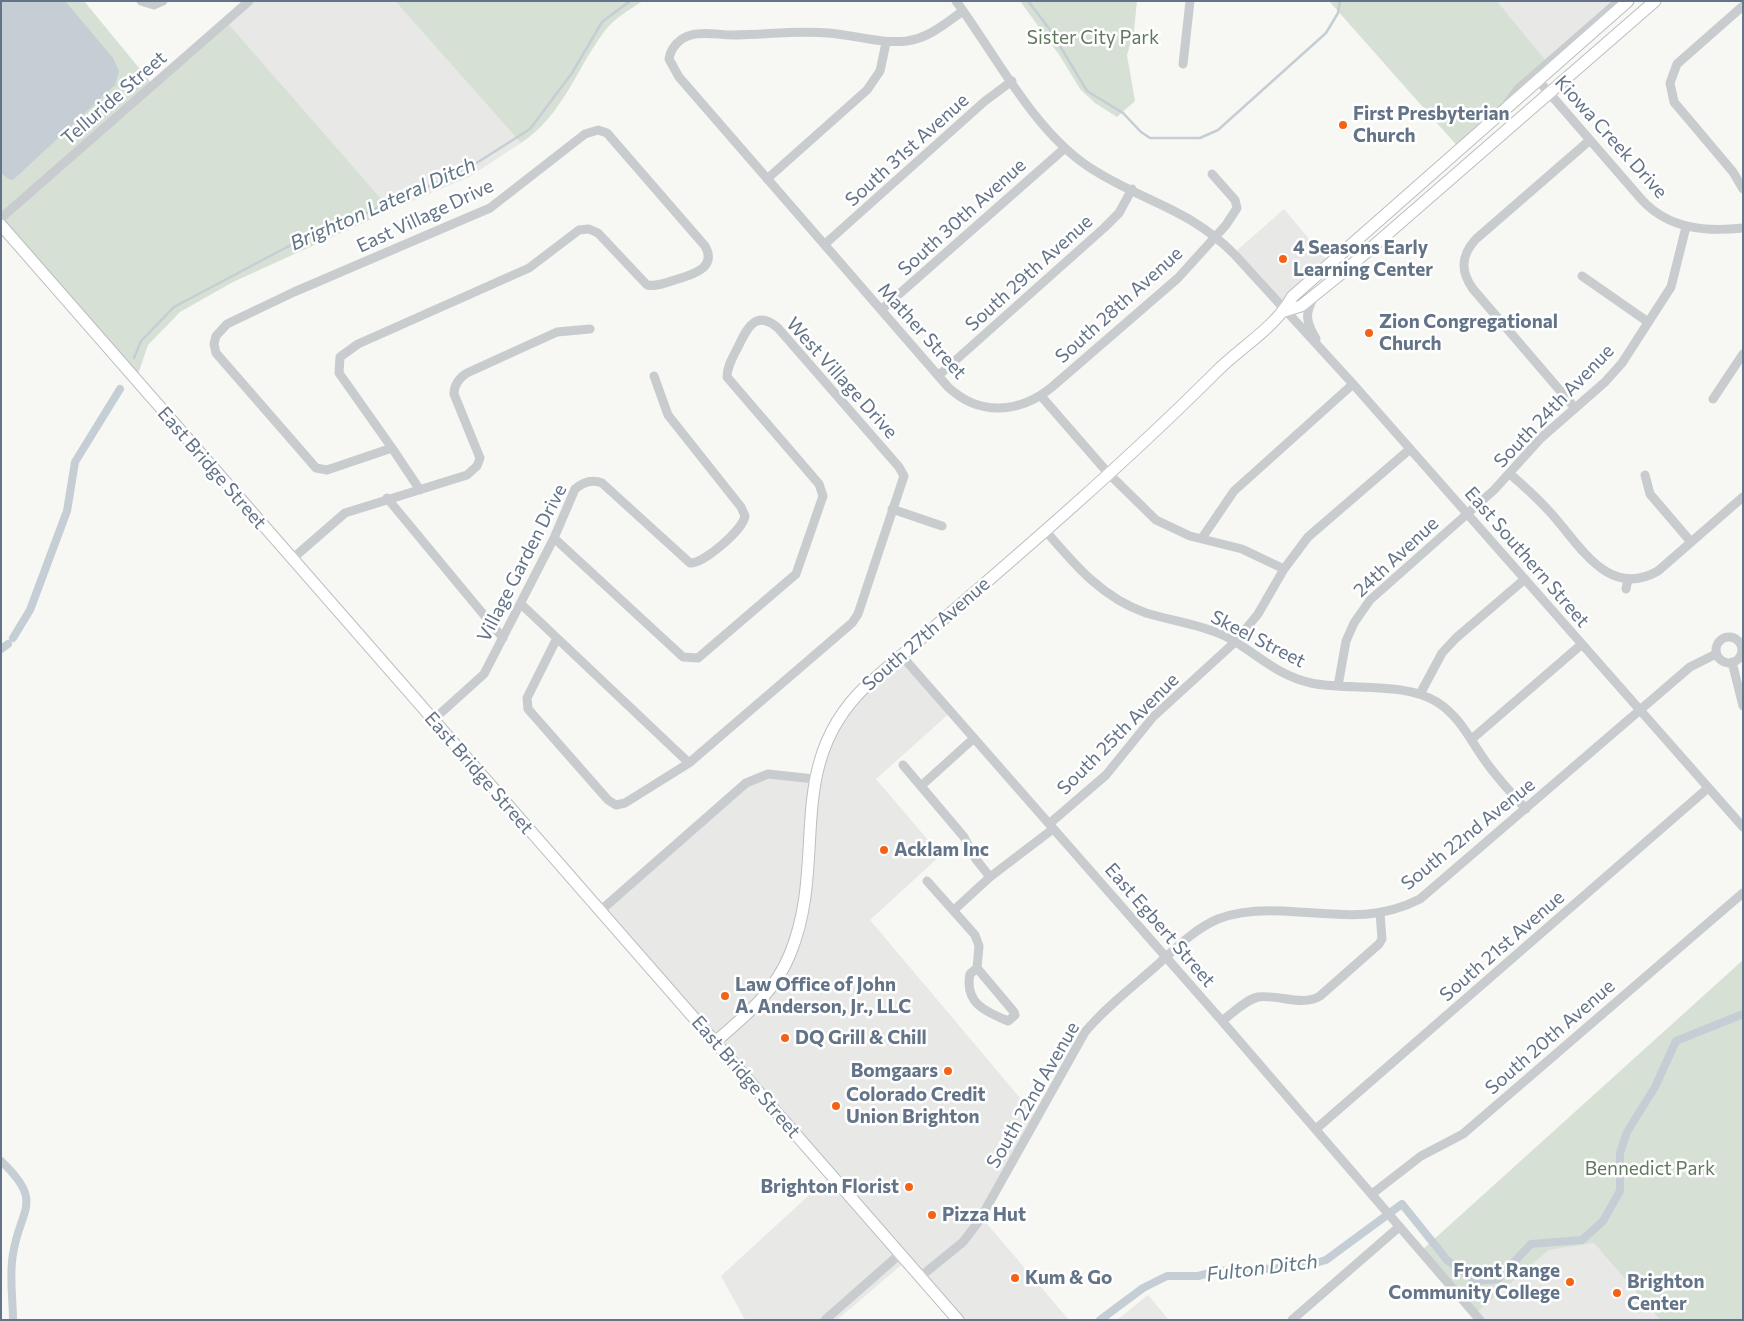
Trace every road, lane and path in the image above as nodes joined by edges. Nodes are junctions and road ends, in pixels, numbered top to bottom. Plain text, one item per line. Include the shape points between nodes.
1 (142, 1) edge
2 (163, 1) edge
3 (248, 1) edge
4 (956, 1) edge
5 (1190, 1) edge
6 (1619, 1) edge
7 (1628, 1) edge
8 (1652, 2) edge
9 (1743, 6) edge
10 (963, 11) junction
11 (886, 43) junction
12 (1183, 64) dead end
13 (1538, 80) junction
14 (1012, 81) junction
15 (1550, 94) junction
16 (1490, 123) junction
17 (1590, 140) junction
18 (1064, 148) junction
19 (1212, 174) dead end
20 (767, 179) junction
21 (1132, 189) junction
22 (1743, 189) edge
23 (1, 218) edge
24 (1, 225) edge
25 (1686, 227) junction
26 (1743, 228) edge
27 (1215, 235) junction
28 (825, 244) junction
29 (1582, 276) dead end
30 (1316, 293) junction
31 (881, 310) junction
32 (1284, 311) junction
33 (1648, 322) junction
34 (590, 329) dead end
35 (1323, 352) junction
36 (1743, 354) edge
37 (654, 376) dead end
38 (939, 376) junction
39 (1353, 384) junction
40 (1041, 396) junction
41 (1713, 398) dead end
42 (1575, 408) junction
43 (392, 448) junction
44 (1410, 449) junction
45 (1108, 473) junction
46 (1510, 474) junction
47 (1645, 475) dead end
48 (420, 490) junction
49 (1743, 497) edge
50 (387, 498) junction
51 (892, 509) junction
52 (1467, 514) junction
53 (942, 526) dead end
54 (1045, 530) junction
55 (554, 538) junction
56 (1202, 538) junction
57 (1691, 542) junction
58 (292, 559) junction
59 (1284, 569) junction
60 (1525, 579) junction
61 (1628, 579) junction
62 (1626, 589) dead end
63 (521, 604) junction
64 (503, 638) junction
65 (557, 638) junction
66 (1235, 642) junction
67 (1582, 644) junction
68 (1742, 646) edge
69 (1716, 654) junction
70 (901, 656) junction
71 (1732, 662) junction
72 (1338, 686) junction
73 (1420, 694) junction
74 (1743, 706) edge
75 (1639, 710) junction
76 (433, 720) junction
77 (974, 738) junction
78 (1472, 738) junction
79 (689, 763) junction
80 (903, 765) dead end
81 (814, 779) junction
82 (921, 786) junction
83 (1708, 788) junction
84 (1526, 809) junction
85 (1052, 826) junction
86 (1743, 827) edge
87 (990, 877) junction
88 (927, 880) dead end
89 (1743, 893) edge
90 (954, 910) junction
91 (600, 911) junction
92 (1380, 913) junction
93 (1166, 958) junction
94 (977, 968) junction
95 (1222, 1021) junction
96 (715, 1042) junction
97 (1316, 1129) junction
98 (1372, 1194) junction
99 (1400, 1227) junction
100 (900, 1254) junction
101 (920, 1277) junction
102 (825, 1320) edge
103 (958, 1320) edge
104 (1292, 1320) edge
105 (1480, 1320) edge

1 - 2 street via 154,4
3 - 23 street, Telluride Street
4 - 10 street, East Southern Street
5 - 12 street
6 - 16 street via 1518,89
7 - 13 main road, South 27th Avenue
8 - 15 main road, South 27th Avenue
9 - 22 street via 1682,59 1674,69 1670,83 1674,102 1733,172
10 - 11 street via 930,33
10 - 14 street, East Southern Street
11 - 20 street via 878,76 868,90
11 - 20 street, Mather Street via 826,32 691,35 674,46 670,64
13 - 15 street, Kiowa Creek Drive
13 - 16 main road, South 27th Avenue
14 - 18 street, East Southern Street
14 - 28 street, South 31st Avenue via 985,101
15 - 17 street, Kiowa Creek Drive
15 - 30 main road, South 27th Avenue
16 - 32 main road, South 27th Avenue via 1292,297
17 - 25 street, Kiowa Creek Drive via 1648,207
17 - 42 street via 1476,239 1458,264 1472,289
18 - 21 street, East Southern Street via 1090,167
18 - 31 street, South 30th Avenue
19 - 27 street, South 28th Avenue via 1235,200 1237,208 1226,226
20 - 28 street, Mather Street
21 - 27 street, East Southern Street via 1186,216
21 - 38 street, South 29th Avenue via 1119,213 1104,228
24 - 58 main road, East Bridge Street
25 - 26 street
25 - 33 street, South 24th Avenue via 1675,278
27 - 32 street, East Southern Street
27 - 40 street, South 28th Avenue via 1178,278
28 - 31 street, Mather Street
29 - 33 street
30 - 32 main road, South 27th Avenue via 1301,306
30 - 35 street via 1306,320
31 - 38 street, Mather Street
32 - 35 street, East Southern Street
32 - 45 main road, South 27th Avenue via 1220,368 1154,435
33 - 42 street, South 24th Avenue via 1616,370
34 - 48 street via 556,332 464,374 454,391 479,455 477,466 467,475
35 - 39 street, East Southern Street
36 - 41 street
37 - 55 street, Village Garden Drive via 668,415 742,507 745,516 741,526 703,560 690,563 602,483 590,481 576,489
38 - 40 street, Mather Street via 961,398 987,408 1014,408
39 - 44 street, East Southern Street
39 - 56 street via 1240,485 1222,505
40 - 45 street
42 - 46 street, South 24th Avenue via 1541,438
43 - 43 street, East Village Drive via 332,469 316,468 220,358 214,344 218,333 227,324 294,292 490,208 585,134 598,130 606,133 705,246 706,265 698,272 660,285 647,285 598,233 589,229 579,230 529,268 347,350 339,360 340,377
43 - 48 street, East Village Drive
44 - 52 street, East Southern Street
44 - 59 street, South 25th Avenue via 1308,537
45 - 54 main road, South 27th Avenue
45 - 56 street via 1156,520 1171,529
46 - 52 street, South 24th Avenue
46 - 61 street via 1549,511 1596,565 1611,575
47 - 57 street via 1650,494
48 - 50 street
49 - 57 street
50 - 58 street via 345,513
50 - 64 street
51 - 53 street
51 - 55 street, West Village Drive via 904,479 902,471 781,332 773,324 760,320 748,328 728,368 727,377 821,488 823,496 794,576 698,658 688,659 682,657
51 - 79 street, West Village Drive via 858,614 852,623
52 - 60 street, East Southern Street
52 - 72 street, 24th Avenue via 1379,590 1359,614 1346,641
54 - 66 street, Skeel Street via 1087,577 1112,598 1147,613 1213,631
54 - 70 main road, South 27th Avenue
55 - 63 street, Village Garden Drive
56 - 59 street via 1242,549
57 - 61 street via 1658,571
58 - 76 main road, East Bridge Street
59 - 66 street, South 25th Avenue via 1258,614
60 - 67 street, East Southern Street
60 - 73 street via 1451,643
61 - 62 street
63 - 64 street, Village Garden Drive
63 - 65 street
64 - 76 street, Village Garden Drive via 484,674
65 - 79 street
65 - 79 street, West Village Drive via 527,705 608,800 616,805 624,803
66 - 72 street, Skeel Street via 1286,675 1307,682
66 - 85 street, South 25th Avenue via 1153,716 1112,769
67 - 75 street, East Southern Street
67 - 78 street
68 - 69 street via 1734,638 1725,638 1718,643
68 - 71 street via 1740,655
69 - 71 street via 1723,662
69 - 75 street, South 22nd Avenue via 1690,667
70 - 77 street, East Egbert Street
70 - 81 main road, South 27th Avenue via 859,693 839,716 827,738
71 - 74 street
72 - 73 street, Skeel Street
73 - 78 street, Skeel Street via 1448,710
75 - 83 street, East Southern Street
75 - 84 street, South 22nd Avenue
76 - 91 main road, East Bridge Street
77 - 82 street
77 - 85 street, East Egbert Street
78 - 84 street, Skeel Street via 1488,765
80 - 82 street
81 - 91 street via 768,774 746,783
81 - 96 main road, South 27th Avenue via 803,912 790,955 766,995
82 - 87 street via 964,837 974,858
83 - 86 street, East Southern Street
83 - 97 street, South 21st Avenue
84 - 92 street, South 22nd Avenue via 1428,893 1406,906
85 - 87 street, South 25th Avenue
85 - 93 street, East Egbert Street
87 - 90 street, South 25th Avenue
88 - 90 street
89 - 98 street, South 20th Avenue via 1463,1134 1414,1160
90 - 94 street via 978,941
91 - 96 main road, East Bridge Street
92 - 93 street, South 22nd Avenue via 1237,913 1204,926
92 - 95 street via 1380,944 1320,996 1310,1000 1260,997
93 - 95 street, East Egbert Street
93 - 101 street, South 22nd Avenue via 1085,1032 980,1221 963,1242
94 - 94 street via 970,974 968,982 976,1003 983,1011 1008,1021 1012,1019 1014,1012
95 - 97 street, East Egbert Street
96 - 100 main road, East Bridge Street
97 - 98 street, East Egbert Street
98 - 99 street, East Egbert Street
99 - 104 street
99 - 105 street, East Egbert Street
100 - 101 main road, East Bridge Street
100 - 102 street
101 - 103 main road, East Bridge Street

